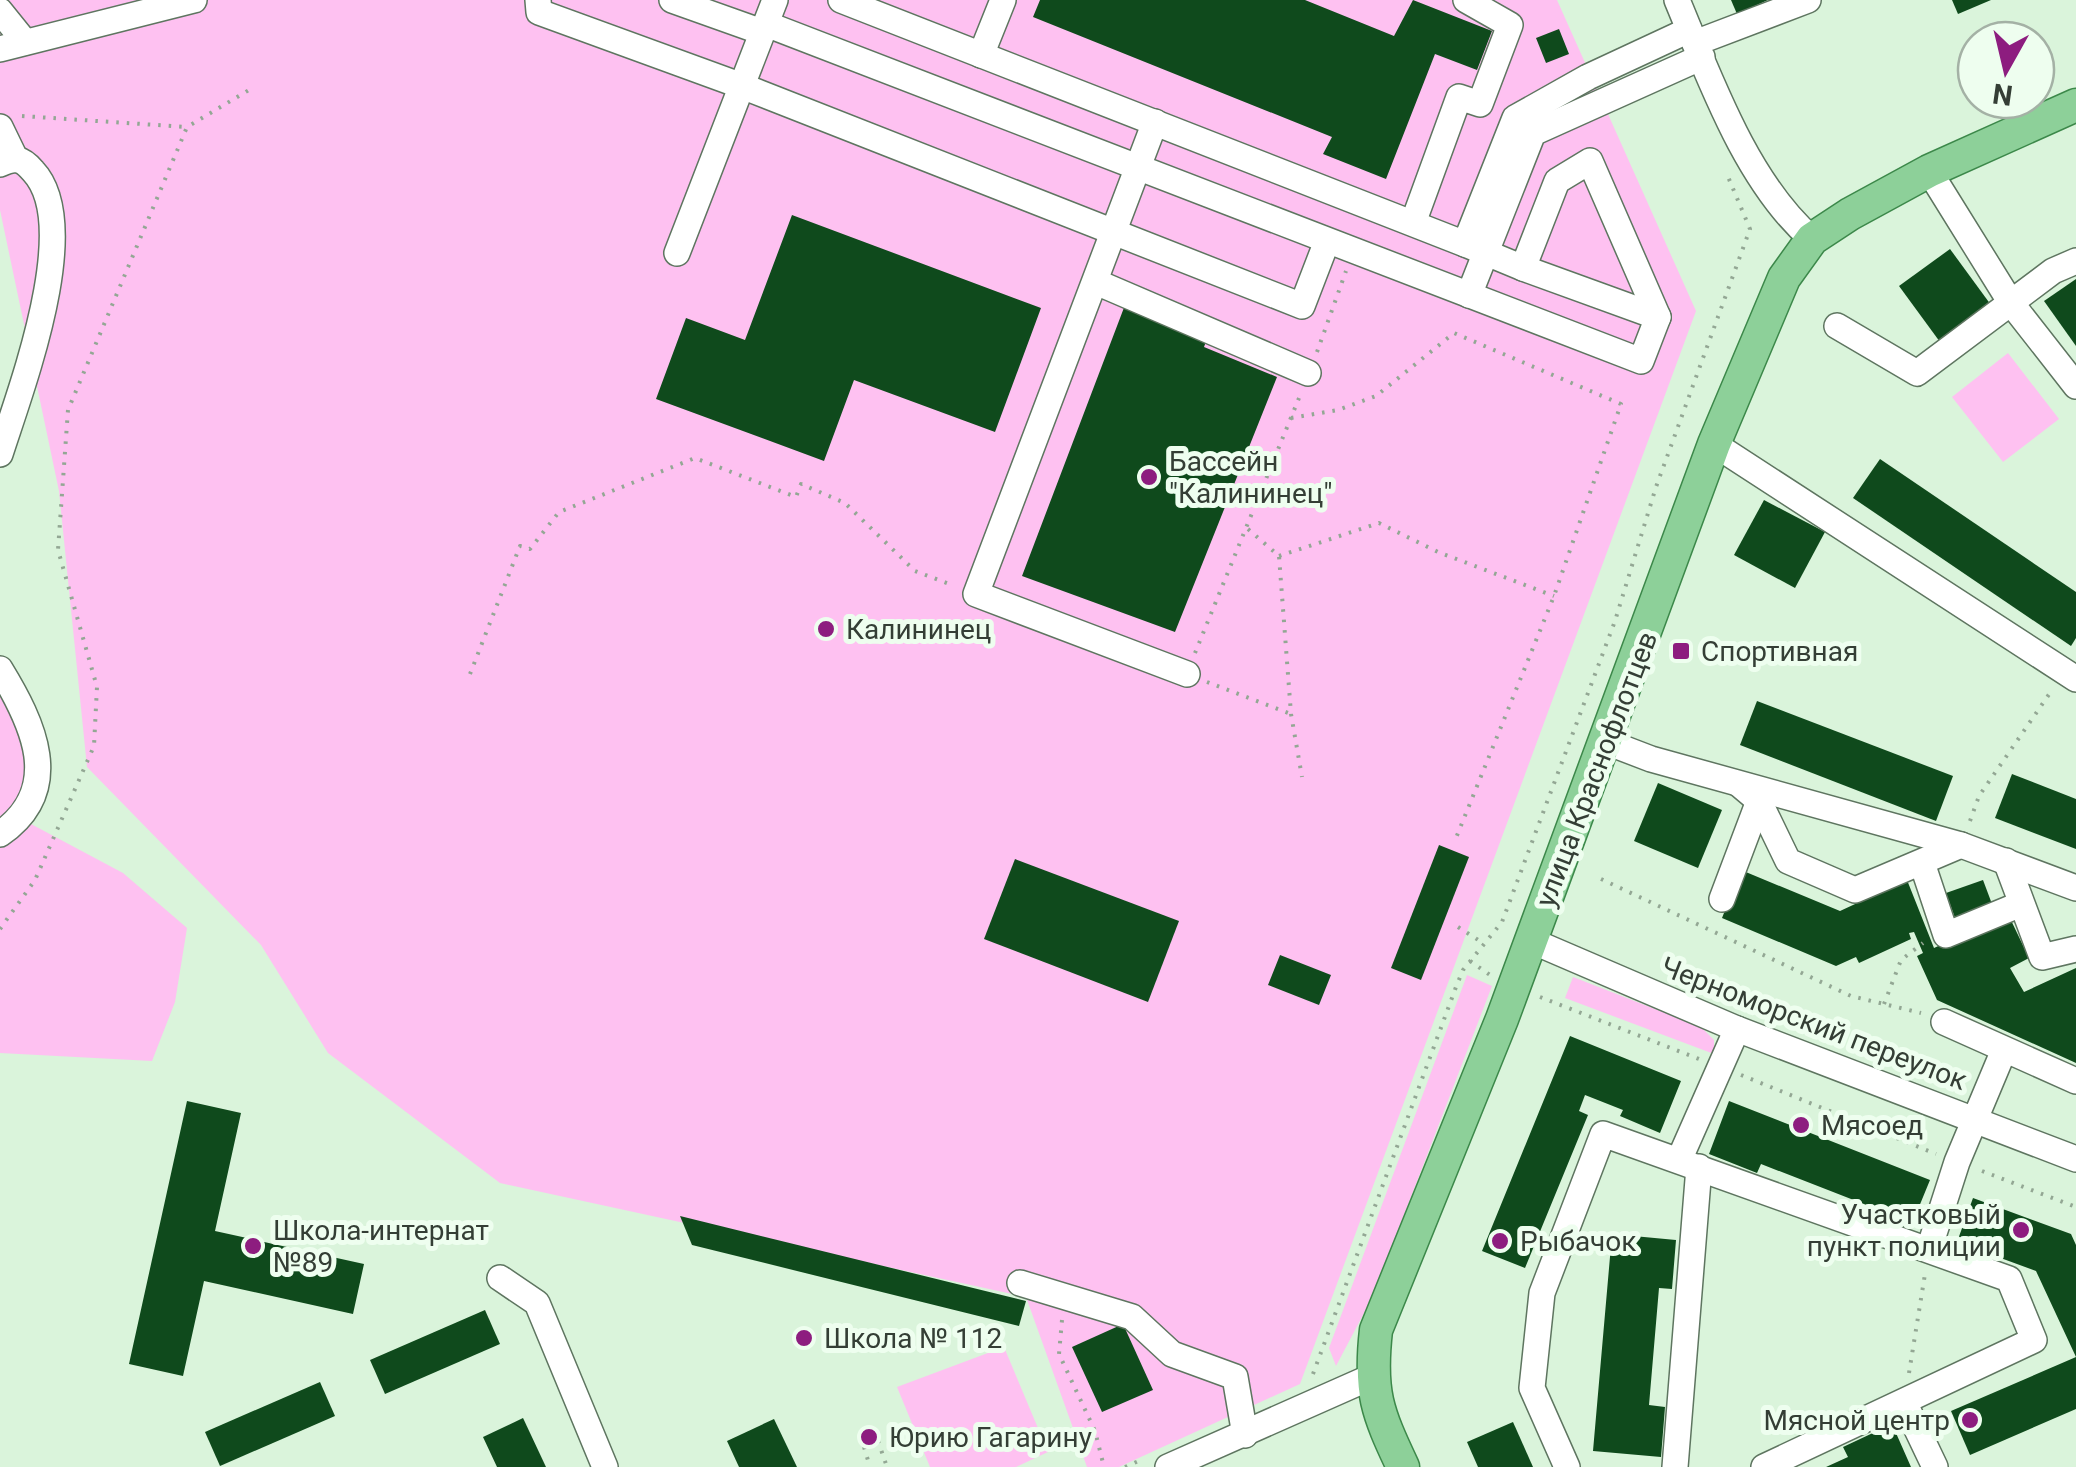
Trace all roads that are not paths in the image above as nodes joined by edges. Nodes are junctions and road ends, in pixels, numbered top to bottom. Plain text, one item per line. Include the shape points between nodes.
1 (194, 0) edge
2 (538, 0) edge
3 (672, 0) edge
4 (841, 0) edge
5 (1002, 0) edge
6 (1466, 0) edge
7 (1676, 0) edge
8 (1808, 0) edge
9 (0, 11) edge
10 (768, 19) edge
11 (1695, 43) junction
12 (12, 46) edge
13 (981, 54) junction
14 (742, 86) junction
15 (2076, 105) edge
16 (9, 121) edge
17 (1155, 122) junction
18 (7, 161) edge
19 (1138, 169) junction
20 (1929, 171) junction
21 (1412, 223) junction
22 (1114, 234) junction
23 (1812, 239) junction
24 (1328, 241) junction
25 (1475, 248) junction
26 (676, 253) dead end
27 (2076, 260) edge
28 (1523, 268) junction
29 (1096, 282) junction
30 (1469, 295) junction
31 (2011, 303) junction
32 (1658, 316) junction
33 (1837, 326) dead end
34 (1305, 382) road end
35 (2076, 386) edge
36 (1714, 444) junction
37 (0, 454) edge
38 (0, 668) edge
39 (1186, 674) road end
40 (2071, 674) edge
41 (1604, 741) junction
42 (1738, 782) junction
43 (1760, 801) junction
44 (0, 834) edge
45 (1962, 844) junction
46 (2006, 861) junction
47 (1922, 863) junction
48 (2076, 888) edge
49 (1722, 899) dead end
50 (2020, 904) junction
51 (1532, 941) junction
52 (2076, 949) edge
53 (1933, 1017) road end
54 (1738, 1029) junction
55 (2004, 1050) junction
56 (2076, 1080) edge
57 (1976, 1118) junction
58 (2076, 1159) edge
59 (1690, 1163) junction
60 (1930, 1250) junction
61 (500, 1278) dead end
62 (1020, 1283) dead end
63 (1370, 1377) junction
64 (1904, 1402) junction
65 (1244, 1435) junction
66 (1164, 1460) edge
67 (605, 1467) edge
68 (1402, 1467) edge
69 (1567, 1467) edge
70 (1675, 1467) edge
71 (1764, 1467) edge
72 (1936, 1467) edge

1 - 12 street
2 - 14 street via 538,12
3 - 10 street
4 - 13 street
5 - 13 street
6 - 21 street via 1510,25 1480,104 1458,97
7 - 11 street
8 - 11 street
9 - 12 street
10 - 14 street
10 - 19 street
11 - 23 street via 1761,182
11 - 25 street via 1588,76 1514,118
13 - 17 street
14 - 22 street
14 - 26 street
15 - 20 main road, улица Краснофлотцев
16 - 18 street
17 - 19 street
17 - 21 street
18 - 37 street via 26,162 39,177 50,198 52,228 30,362
19 - 22 street
19 - 24 street
20 - 23 main road, улица Краснофлотцев
20 - 31 street
21 - 25 street
22 - 24 street via 1302,306
22 - 29 street
23 - 36 main road, улица Краснофлотцев via 1784,278
24 - 30 street
25 - 28 street
25 - 30 street
27 - 31 street
28 - 32 street
28 - 32 street via 1558,182 1590,162
29 - 34 street
29 - 39 street via 976,594
30 - 32 street via 1641,361
31 - 33 street via 1917,374
31 - 35 street
36 - 40 street
36 - 41 main road, улица Краснофлотцев
38 - 44 street via 36,740 39,776 24,812
41 - 42 street
41 - 51 main road, улица Краснофлотцев
42 - 43 street
42 - 45 street
43 - 47 street via 1788,861 1855,890
43 - 49 street
45 - 46 street
45 - 47 street
46 - 48 street
46 - 50 street
47 - 50 street via 1946,935
50 - 52 street via 2042,958
51 - 54 street, Черноморский переулок
51 - 63 main road, улица Краснофлотцев via 1376,1330
53 - 55 street
54 - 57 street, Черноморский переулок
54 - 59 street
55 - 56 street
55 - 57 street
57 - 58 street, Черноморский переулок
57 - 60 street
59 - 60 street
59 - 69 street via 1604,1134 1542,1293 1532,1388
59 - 70 street
60 - 64 street via 2009,1279 2034,1340
61 - 67 street via 537,1303
62 - 65 street via 1132,1316 1172,1354 1236,1377
63 - 65 street
63 - 68 main road
64 - 71 street
64 - 72 street
65 - 66 street

